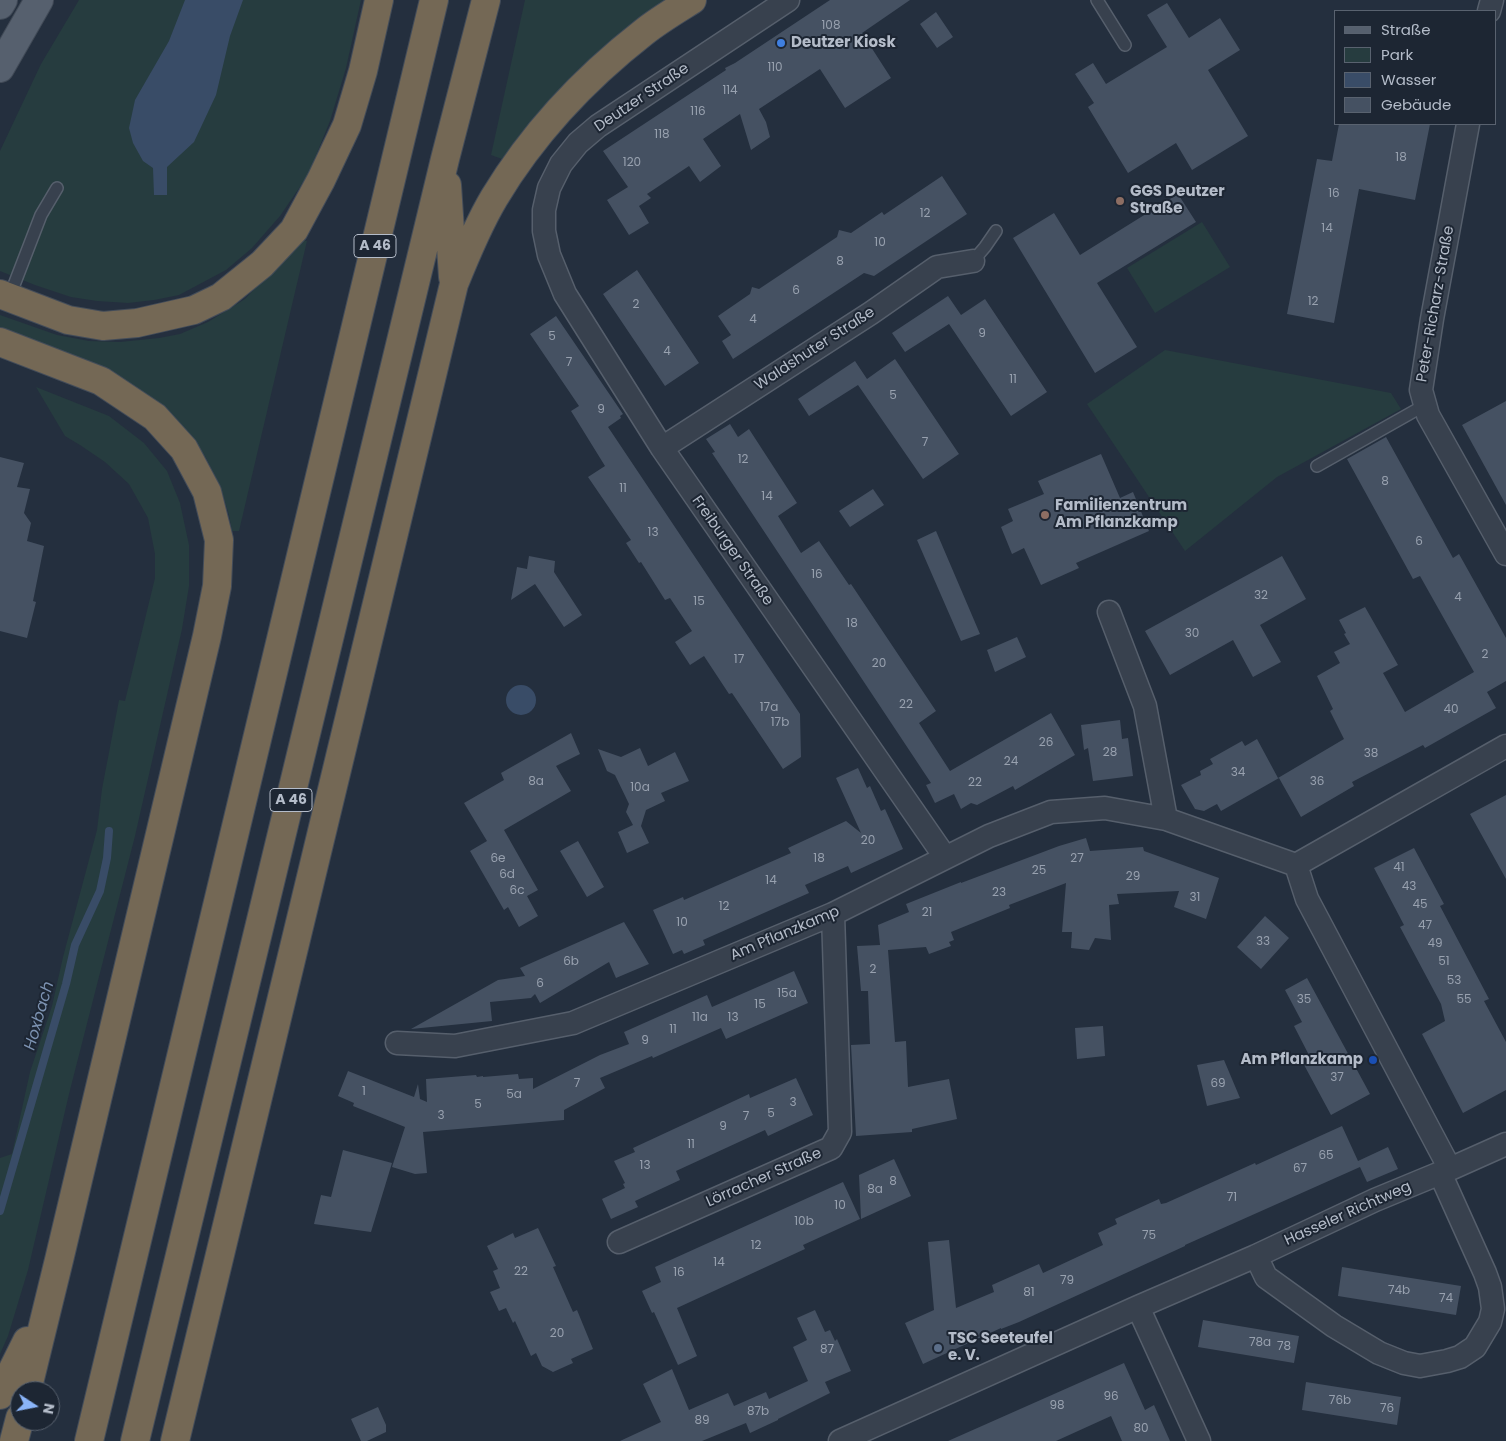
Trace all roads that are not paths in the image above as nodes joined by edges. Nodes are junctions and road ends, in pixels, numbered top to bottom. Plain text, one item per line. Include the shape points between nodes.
1 (3, 0) edge
2 (39, 0) edge
3 (379, 0) edge
4 (434, 0) edge
5 (486, 0) edge
6 (692, 0) edge
7 (788, 0) edge
8 (1097, 0) edge
9 (0, 6) edge
10 (1125, 45) dead end
11 (0, 68) edge
12 (1468, 125) edge
13 (445, 158) junction
14 (57, 188) dead end
15 (544, 231) joint
16 (996, 231) dead end
17 (973, 262) joint
18 (454, 284) junction
19 (5, 296) edge
20 (0, 342) edge
21 (1425, 405) junction
22 (662, 448) junction
23 (1317, 466) dead end
24 (1506, 554) edge
25 (1110, 612) dead end
26 (1506, 746) edge
27 (1166, 819) junction
28 (945, 857) junction
29 (1296, 865) junction
30 (833, 914) junction
31 (397, 1043) dead end
32 (1506, 1144) edge
33 (1445, 1171) junction
34 (618, 1242) dead end
35 (1256, 1256) junction
36 (59, 1260) junction
37 (1138, 1307) junction
38 (29, 1381) edge
39 (0, 1395) edge
40 (89, 1441) edge
41 (135, 1441) edge
42 (176, 1441) edge
43 (840, 1441) edge
44 (1199, 1441) edge

1 - 9 main road
2 - 11 main road
3 - 19 highway via 346,125 321,180 294,230 262,264 221,297 194,310 137,323 103,326 68,320
4 - 40 highway, A 46
5 - 13 highway, A 46
6 - 18 highway via 645,31 597,72 556,114 520,158 494,198 473,237
7 - 15 street, Deutzer Straße via 598,126 578,143 561,164 550,188 544,210
8 - 10 lane
12 - 21 street, Peter-Richarz-Straße via 1421,390
13 - 18 highway
13 - 41 highway, A 46
14 - 19 lane via 41,215
15 - 22 street, Freiburger Straße via 549,255 565,294
16 - 17 lane
17 - 22 street, Waldshuter Straße via 937,267
18 - 42 highway
20 - 36 highway via 101,381 155,417 192,462 207,492 219,540 217,586 207,636
21 - 23 lane
21 - 24 street, Peter-Richarz-Straße
22 - 28 street, Freiburger Straße
25 - 27 street via 1146,706
26 - 29 street
27 - 28 street, Am Pflanzkamp via 1105,808 1051,812
27 - 29 street, Am Pflanzkamp
28 - 30 street, Am Pflanzkamp
29 - 33 street via 1307,900
30 - 31 street, Am Pflanzkamp via 573,1023 455,1046
30 - 34 street, Lörracher Straße via 840,1132 831,1148
32 - 33 street, Hasseler Richtweg
33 - 35 street, Hasseler Richtweg
33 - 35 street via 1492,1299 1490,1322 1484,1334 1460,1357 1420,1366 1379,1353 1334,1326 1266,1276
35 - 37 street, Hasseler Richtweg
36 - 38 highway
36 - 39 highway via 23,1350
37 - 43 street, Hasseler Richtweg
37 - 44 street

